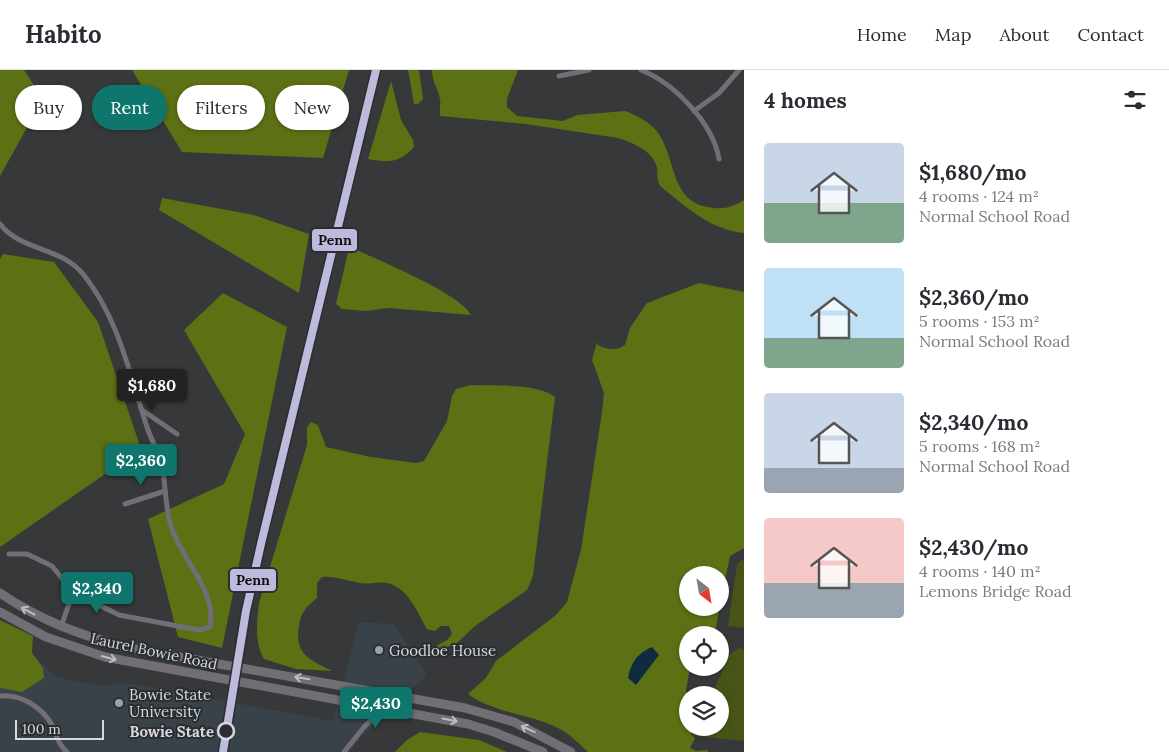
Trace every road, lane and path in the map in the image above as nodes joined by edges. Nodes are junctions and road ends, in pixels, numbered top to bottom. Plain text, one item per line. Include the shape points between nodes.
1 (589, 70) edge
2 (641, 70) edge
3 (739, 70) edge
4 (559, 76) dead end
5 (694, 111) junction
6 (720, 159) dead end
7 (0, 224) edge
8 (142, 410) junction
9 (177, 434) dead end
10 (165, 490) junction
11 (125, 504) dead end
12 (9, 554) dead end
13 (73, 592) junction
14 (0, 593) edge
15 (0, 612) edge
16 (61, 628) junction
17 (397, 695) junction
18 (0, 696) edge
19 (384, 707) junction
20 (67, 752) edge
21 (344, 752) edge
22 (543, 752) edge
23 (571, 752) edge

1 - 4 street
2 - 5 street via 672,86
3 - 5 street via 719,93
5 - 6 street via 717,147
7 - 8 street via 18,240 53,252 69,262 87,279 114,324
8 - 9 street
8 - 10 street via 162,465
10 - 11 street
10 - 13 street via 171,528 203,588 211,615 210,627 199,630 126,618
12 - 13 street via 27,554 52,566
13 - 16 street
16 -> 14 main road, Laurel Bowie Road
15 -> 19 main road, Laurel Bowie Road via 39,634 76,649 122,661
17 -> 16 main road, Laurel Bowie Road via 130,648
17 - 19 street
23 -> 17 main road, Laurel Bowie Road via 536,732 488,714
18 - 20 street via 23,700 44,714 58,742
19 - 21 street
19 -> 22 main road, Laurel Bowie Road via 468,724

